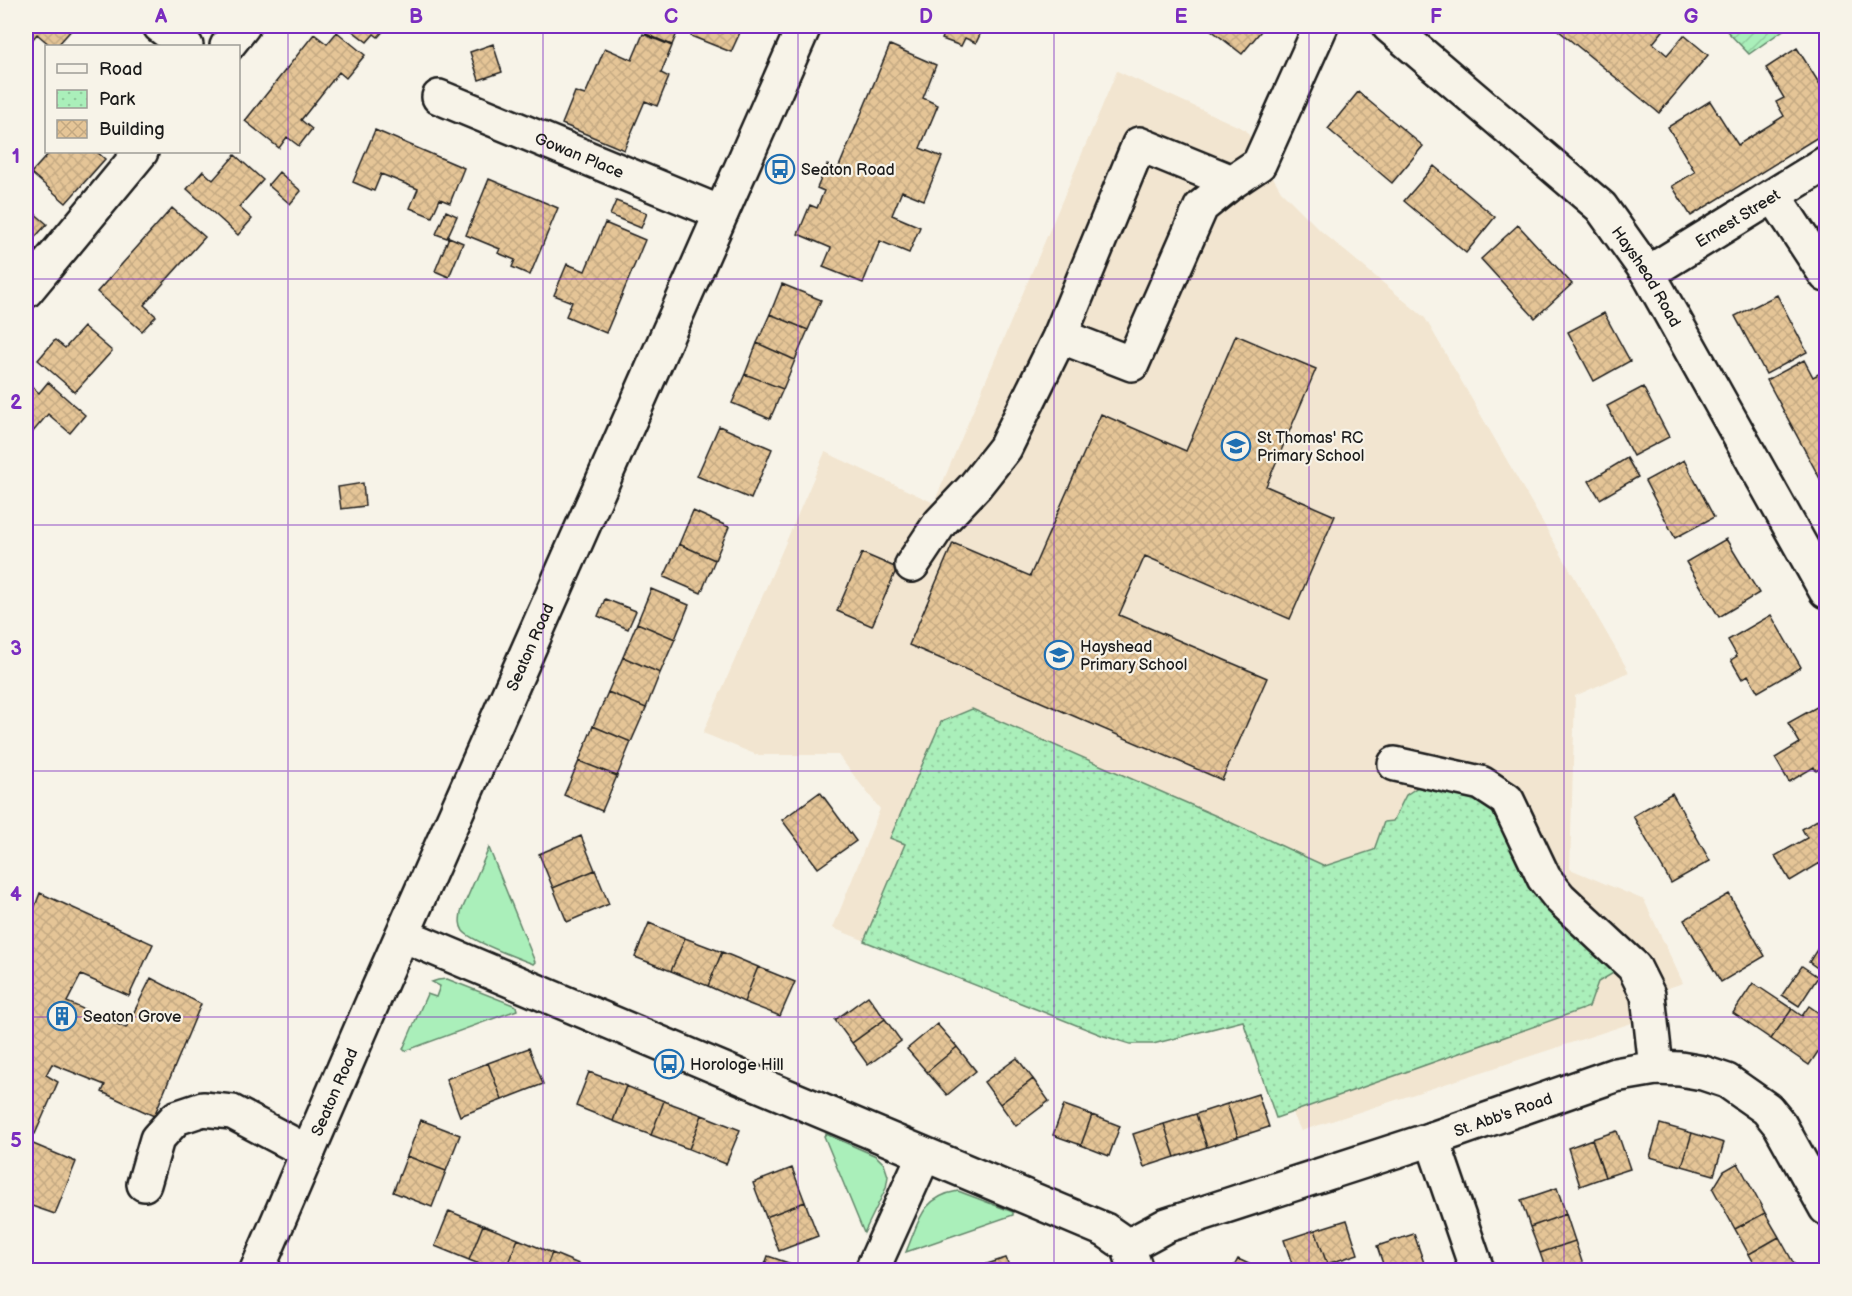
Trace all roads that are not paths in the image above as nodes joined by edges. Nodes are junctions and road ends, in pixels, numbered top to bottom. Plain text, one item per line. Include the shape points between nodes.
1 (160, 26) edge
2 (243, 26) edge
3 (804, 26) edge
4 (1321, 26) edge
5 (1389, 26) edge
6 (185, 45) edge
7 (228, 45) edge
8 (439, 97) dead end
9 (140, 153) edge
10 (1827, 163) edge
11 (1232, 182) junction
12 (1774, 196) junction
13 (721, 213) junction
14 (1648, 273) junction
15 (1827, 275) edge
16 (26, 291) edge
17 (1060, 336) junction
18 (912, 565) dead end
19 (1827, 591) edge
20 (1395, 764) dead end
21 (403, 935) junction
22 (1656, 1068) junction
23 (1432, 1139) junction
24 (308, 1152) junction
25 (924, 1155) junction
26 (144, 1184) dead end
27 (1827, 1208) edge
28 (1132, 1258) edge
29 (265, 1268) edge
30 (872, 1270) edge
31 (1477, 1270) edge

1 - 6 street
2 - 7 street
3 - 13 street, Seaton Road
4 - 11 street via 1259,164
5 - 14 street, Hayshead Road via 1600,207
8 - 13 street, Gowan Place
9 - 16 street
10 - 12 street, Ernest Street
11 - 17 street via 1201,207 1132,364
11 - 17 street via 1139,144
12 - 14 street, Ernest Street
12 - 15 street
13 - 21 street, Seaton Road
14 - 19 street, Hayshead Road
17 - 18 street via 1005,448 940,523
20 - 22 street via 1481,783 1507,800 1545,878 1560,898 1634,967 1647,995
21 - 24 street, Seaton Road
21 - 25 street
22 - 23 street, St. Abb's Road via 1615,1075
22 - 27 street, St. Abb's Road via 1680,1069 1727,1081 1767,1109
23 - 28 street, St. Abb's Road via 1167,1225
23 - 31 street
24 - 26 street via 232,1112 203,1109 176,1118 157,1139
24 - 29 street, Seaton Road
25 - 28 street via 1105,1230
25 - 30 street

